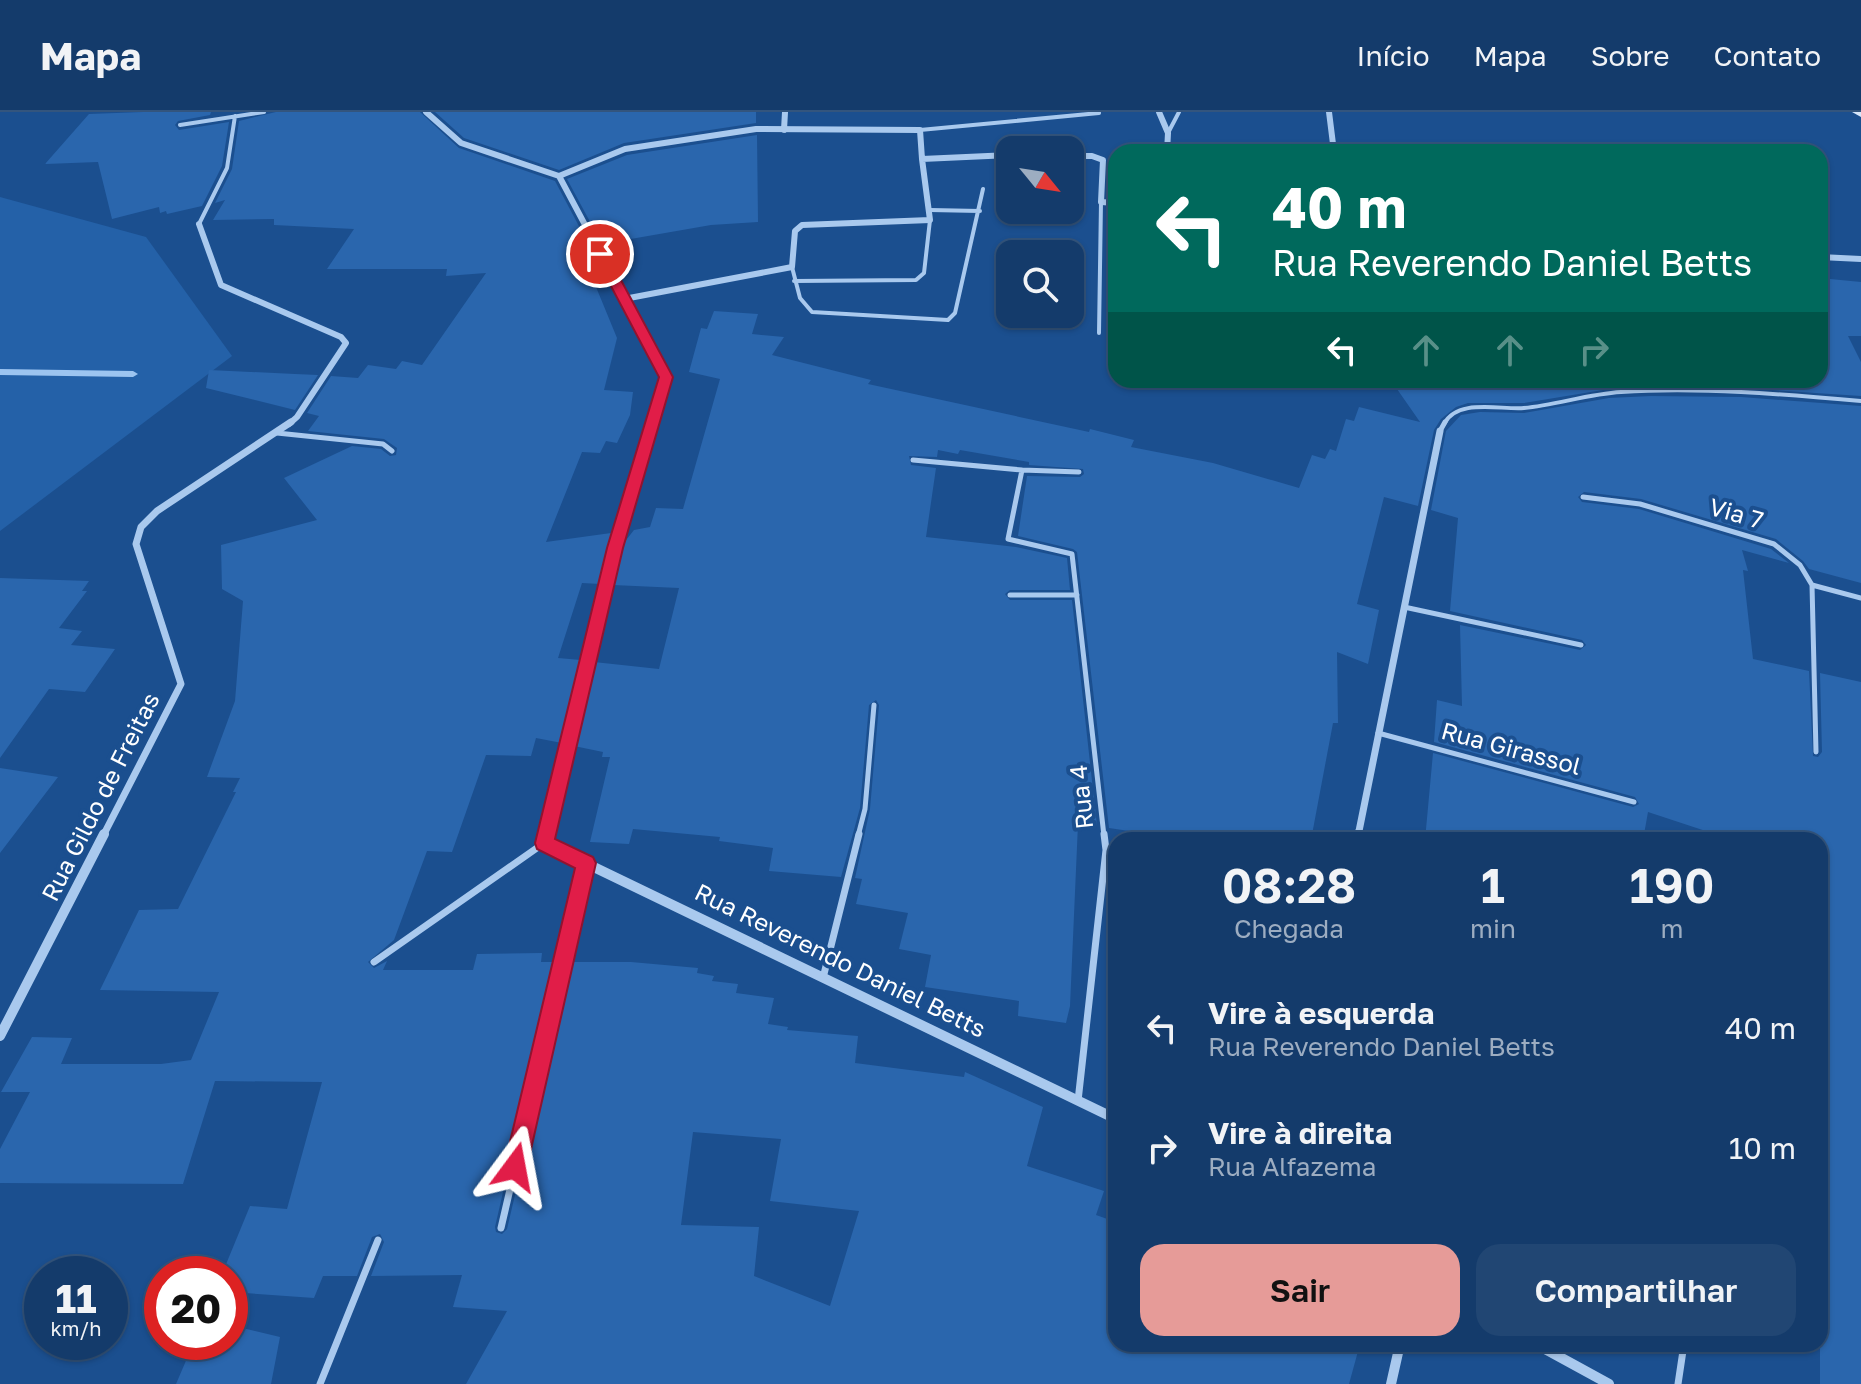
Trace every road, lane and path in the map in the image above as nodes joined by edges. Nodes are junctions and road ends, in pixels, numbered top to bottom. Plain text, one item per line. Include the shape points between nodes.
1 (264, 112) edge
2 (426, 112) edge
3 (785, 112) edge
4 (1159, 112) edge
5 (1179, 112) edge
6 (1329, 112) edge
7 (1099, 113) edge
8 (235, 116) junction
9 (180, 125) dead end
10 (784, 130) junction
11 (920, 130) junction
12 (1168, 133) junction
13 (1167, 144) edge
14 (1333, 144) edge
15 (996, 156) edge
16 (1084, 156) edge
17 (922, 159) junction
18 (559, 176) junction
19 (983, 189) dead end
20 (1101, 202) junction
21 (1108, 202) edge
22 (930, 210) junction
23 (980, 211) junction
24 (930, 220) junction
25 (199, 224) joint
26 (1828, 257) edge
27 (1861, 259) edge
28 (792, 267) junction
29 (794, 281) junction
30 (624, 299) junction
31 (1099, 333) dead end
32 (1861, 401) edge
33 (1440, 431) joint
34 (277, 433) junction
35 (392, 451) dead end
36 (913, 460) dead end
37 (1022, 470) junction
38 (1079, 472) dead end
39 (1583, 497) dead end
40 (1812, 585) junction
41 (1010, 595) dead end
42 (1077, 595) junction
43 (1861, 598) edge
44 (1404, 607) junction
45 (1581, 645) dead end
46 (874, 705) dead end
47 (1378, 733) junction
48 (1816, 752) dead end
49 (1634, 802) dead end
50 (1359, 832) edge
51 (544, 843) junction
52 (586, 863) junction
53 (374, 962) dead end
54 (823, 978) junction
55 (0, 1036) edge
56 (1078, 1101) junction
57 (1108, 1115) edge
58 (501, 1228) dead end
59 (378, 1240) dead end
60 (1398, 1352) edge
61 (1551, 1352) edge
62 (1683, 1352) edge
63 (320, 1384) edge
64 (1391, 1384) edge
65 (1609, 1384) edge
66 (1678, 1384) edge

1 - 8 lane
2 - 18 street via 461,143
3 - 10 street
4 - 12 street
5 - 12 lane
6 - 14 street
7 - 11 lane
8 - 9 lane
8 - 25 lane via 227,168
10 - 11 street
10 - 18 street via 756,129 625,149
11 - 17 street
12 - 13 street
15 - 17 street
16 - 20 street via 1103,160
17 - 22 street
18 - 30 street
19 - 23 lane
20 - 21 street
20 - 31 lane
22 - 23 lane
22 - 24 street
23 - 29 lane via 955,313 948,320 812,312
24 - 28 street via 802,225 795,231
24 - 29 lane via 924,273 916,280
25 - 34 street, Rua Gildo de Freitas via 221,285 345,340 297,417
26 - 27 street
28 - 29 lane
28 - 30 street
30 - 51 street via 666,377 615,548
32 - 33 lane via 1783,394 1620,392 1523,408 1465,408 1447,417
33 - 44 street
34 - 35 lane via 383,444
34 - 55 street, Rua Gildo de Freitas via 157,511 141,527 136,544 181,684
36 - 37 lane
37 - 38 lane
37 - 42 lane, Rua 4 via 1008,539 1072,554
39 - 40 lane, Via 7 via 1640,504 1774,544 1800,565
40 - 43 lane
40 - 48 lane
41 - 42 lane
42 - 56 lane, Rua 4 via 1106,850
44 - 45 lane
44 - 47 street
46 - 54 lane via 865,809
47 - 49 lane, Rua Girassol
47 - 50 street
51 - 52 street, Rua Reverendo Daniel Betts
51 - 53 lane
52 - 54 street, Rua Reverendo Daniel Betts
52 - 58 lane
54 - 56 street, Rua Reverendo Daniel Betts
56 - 57 street, Rua Reverendo Daniel Betts
59 - 63 lane
60 - 64 street
61 - 65 street
62 - 66 lane

